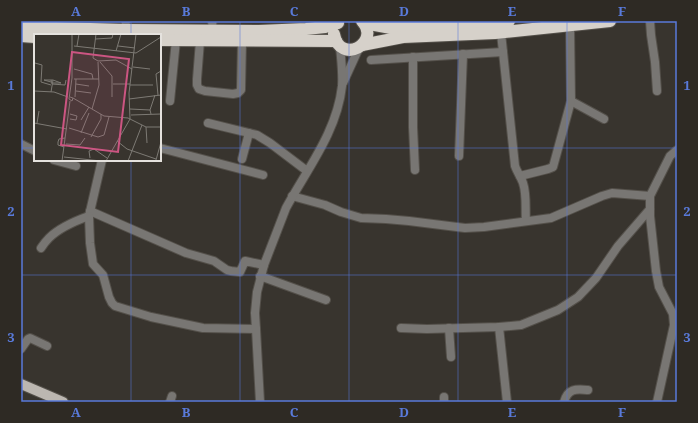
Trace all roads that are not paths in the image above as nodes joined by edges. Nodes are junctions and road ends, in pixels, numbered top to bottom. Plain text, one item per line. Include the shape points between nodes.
1 (508, 21) edge
2 (610, 21) edge
3 (650, 21) edge
4 (338, 22) edge
5 (363, 22) edge
6 (56, 24) edge
7 (125, 25) edge
8 (570, 25) junction
9 (212, 26) edge
10 (21, 27) edge
11 (501, 33) junction
12 (21, 36) edge
13 (34, 37) edge
14 (161, 40) edge
15 (176, 40) junction
16 (242, 40) junction
17 (200, 41) junction
18 (338, 44) junction
19 (361, 46) junction
20 (503, 52) junction
21 (463, 54) junction
22 (413, 57) junction
23 (371, 60) dead end
24 (342, 85) junction
25 (657, 90) dead end
26 (571, 100) junction
27 (170, 101) dead end
28 (604, 119) dead end
29 (208, 123) dead end
30 (249, 133) junction
31 (21, 144) edge
32 (161, 148) edge
33 (34, 150) edge
34 (677, 150) edge
35 (459, 156) dead end
36 (242, 160) dead end
37 (58, 161) edge
38 (102, 161) edge
39 (76, 166) dead end
40 (415, 170) dead end
41 (307, 171) junction
42 (263, 175) dead end
43 (520, 176) junction
44 (292, 196) junction
45 (650, 196) junction
46 (650, 209) junction
47 (90, 214) junction
48 (526, 221) junction
49 (41, 248) dead end
50 (264, 265) junction
51 (260, 276) junction
52 (326, 300) dead end
53 (498, 327) junction
54 (401, 328) dead end
55 (449, 328) junction
56 (256, 329) junction
57 (47, 346) dead end
58 (21, 349) edge
59 (451, 357) dead end
60 (21, 384) edge
61 (588, 390) dead end
62 (63, 402) edge
63 (260, 402) edge
64 (508, 402) edge
65 (564, 402) edge
66 (657, 402) edge

1 - 5 highway via 401,28
2 - 8 highway
3 - 25 street
4 - 9 highway via 306,30 259,31
4 - 18 highway via 334,32
5 - 19 highway via 367,36
6 - 7 highway
6 - 10 highway
7 - 9 highway
8 - 11 highway
8 - 26 street
11 - 19 highway via 403,37
11 - 20 street
12 - 13 highway
14 - 15 highway
15 - 17 highway
15 - 27 street
16 - 17 highway
16 - 17 street via 240,90 233,94 199,89 197,79
16 - 18 highway
18 - 19 highway via 348,50
18 - 24 street
19 - 24 street
20 - 21 street
20 - 43 street via 515,166
21 - 22 street
21 - 35 street
22 - 23 street
22 - 40 street
24 - 41 street via 338,108 330,129
26 - 28 street
26 - 43 street via 553,167
29 - 30 street
30 - 36 street
30 - 41 street via 270,143
31 - 33 street
32 - 42 street
34 - 45 street via 670,156
37 - 39 street
38 - 47 street
41 - 44 street
43 - 48 street via 525,194
44 - 48 street via 361,218 409,220 465,228
44 - 50 street
45 - 46 street
45 - 48 street via 612,193 551,218
46 - 53 street via 578,297 558,310 521,325
46 - 66 street via 659,286 674,320
47 - 49 street via 57,231
47 - 50 street via 186,253 214,261 227,270 240,272 245,261
47 - 56 street via 92,261 103,275 110,300 115,306 203,328
50 - 51 street
51 - 52 street
51 - 56 street via 255,313
53 - 55 street
53 - 64 street
54 - 55 street
55 - 59 street
56 - 63 street
57 - 58 street via 30,338
60 - 62 main road
61 - 65 street via 572,390

